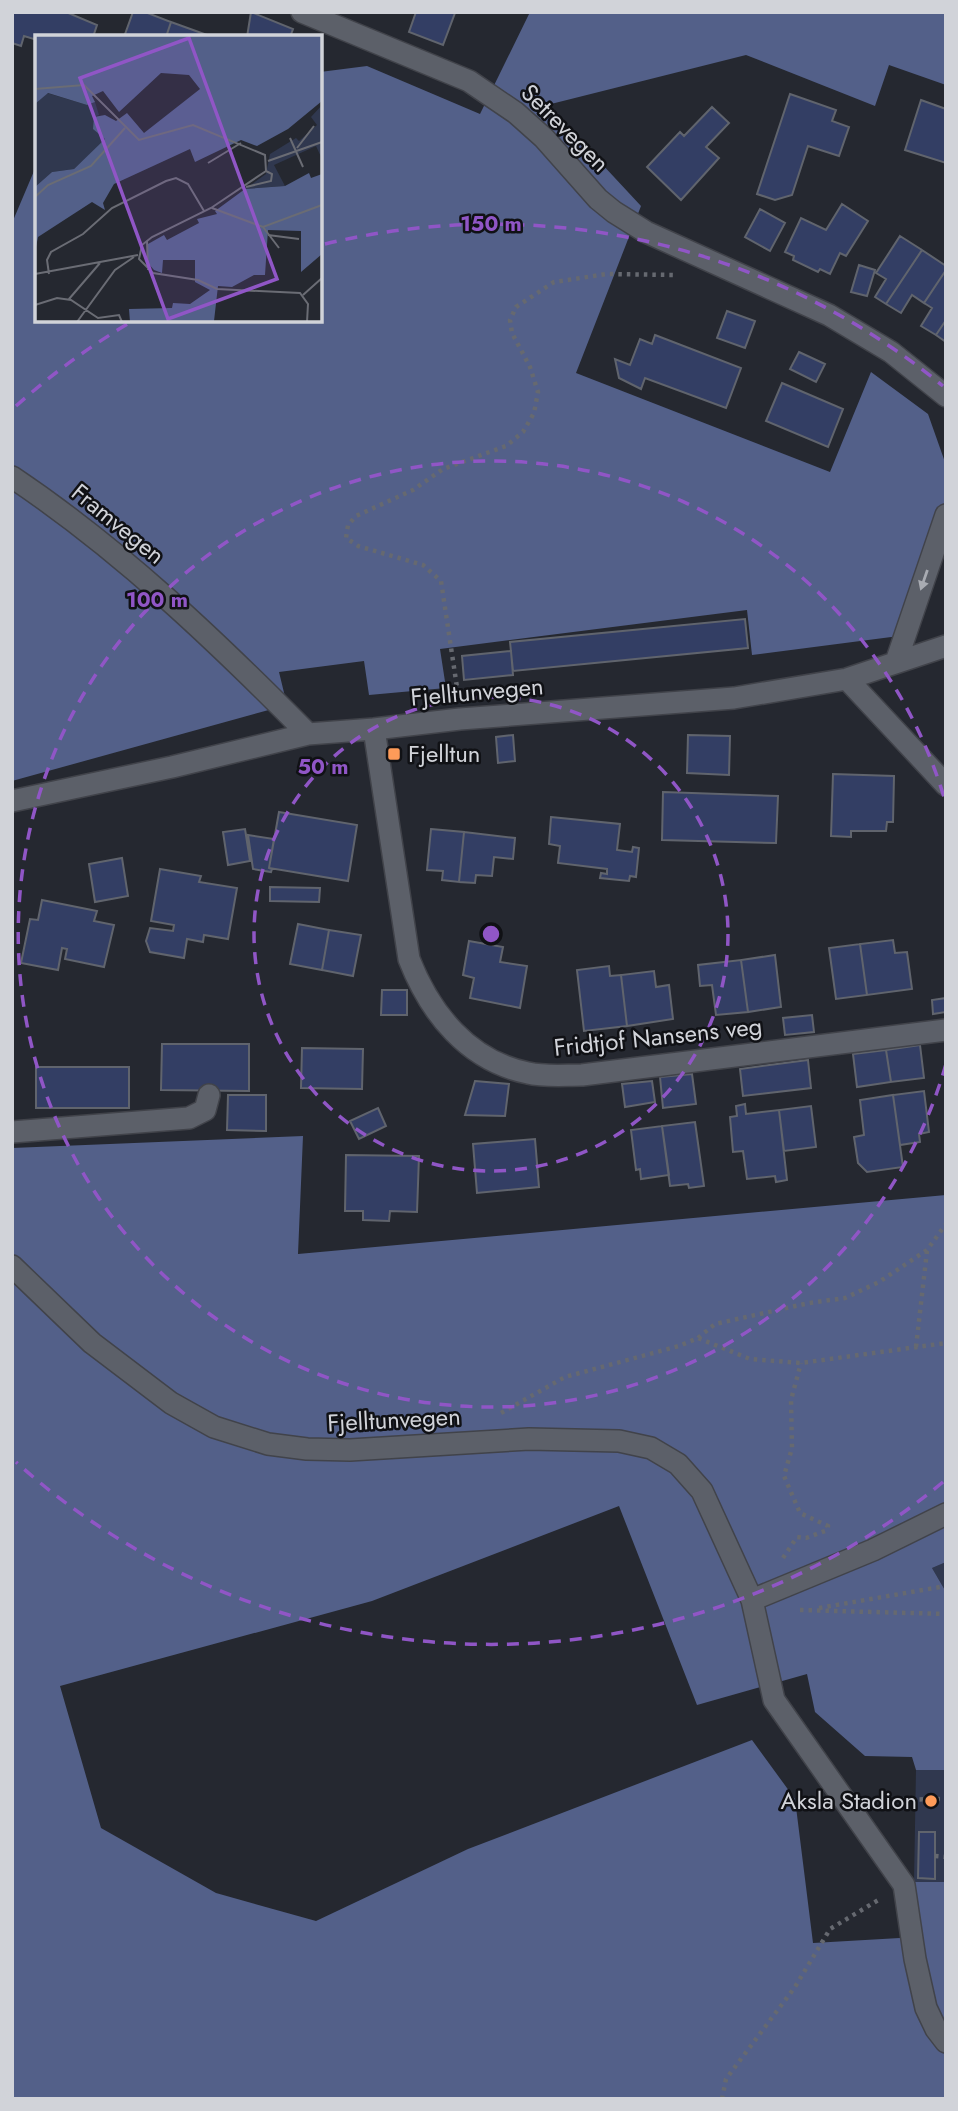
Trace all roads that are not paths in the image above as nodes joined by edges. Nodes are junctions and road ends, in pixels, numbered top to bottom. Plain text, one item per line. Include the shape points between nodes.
1 (302, 12) edge
2 (946, 396) edge
3 (12, 477) edge
4 (946, 515) edge
5 (946, 646) edge
6 (896, 662) junction
7 (847, 679) junction
8 (374, 729) junction
9 (308, 734) junction
10 (946, 785) edge
11 (13, 801) edge
12 (946, 1030) edge
13 (209, 1095) dead end
14 (12, 1132) edge
15 (12, 1266) edge
16 (946, 1514) edge
17 (753, 1604) junction
18 (946, 2042) edge

1 - 2 street, Setrevegen via 469,81 544,138 614,212 646,232 829,315 891,352
3 - 9 street, Framvegen via 83,528 198,625
4 -> 6 street
5 - 6 street, Fjelltunvegen
6 - 7 street, Fjelltunvegen
7 - 8 street, Fjelltunvegen via 734,698
7 - 10 street
8 - 9 street, Fjelltunvegen
8 - 12 street, Fridtjof Nansens veg via 409,959 420,985 451,1030 471,1049 501,1066 530,1074 582,1075
9 - 11 street, Fjelltunvegen
13 - 14 street via 205,1110 189,1118
15 - 17 street, Fjelltunvegen via 92,1343 171,1403 214,1427 268,1444 393,1449 573,1439 651,1448 678,1464 702,1491
16 - 17 street
17 - 18 street, Fjelltunvegen via 774,1700 904,1885 926,2008

